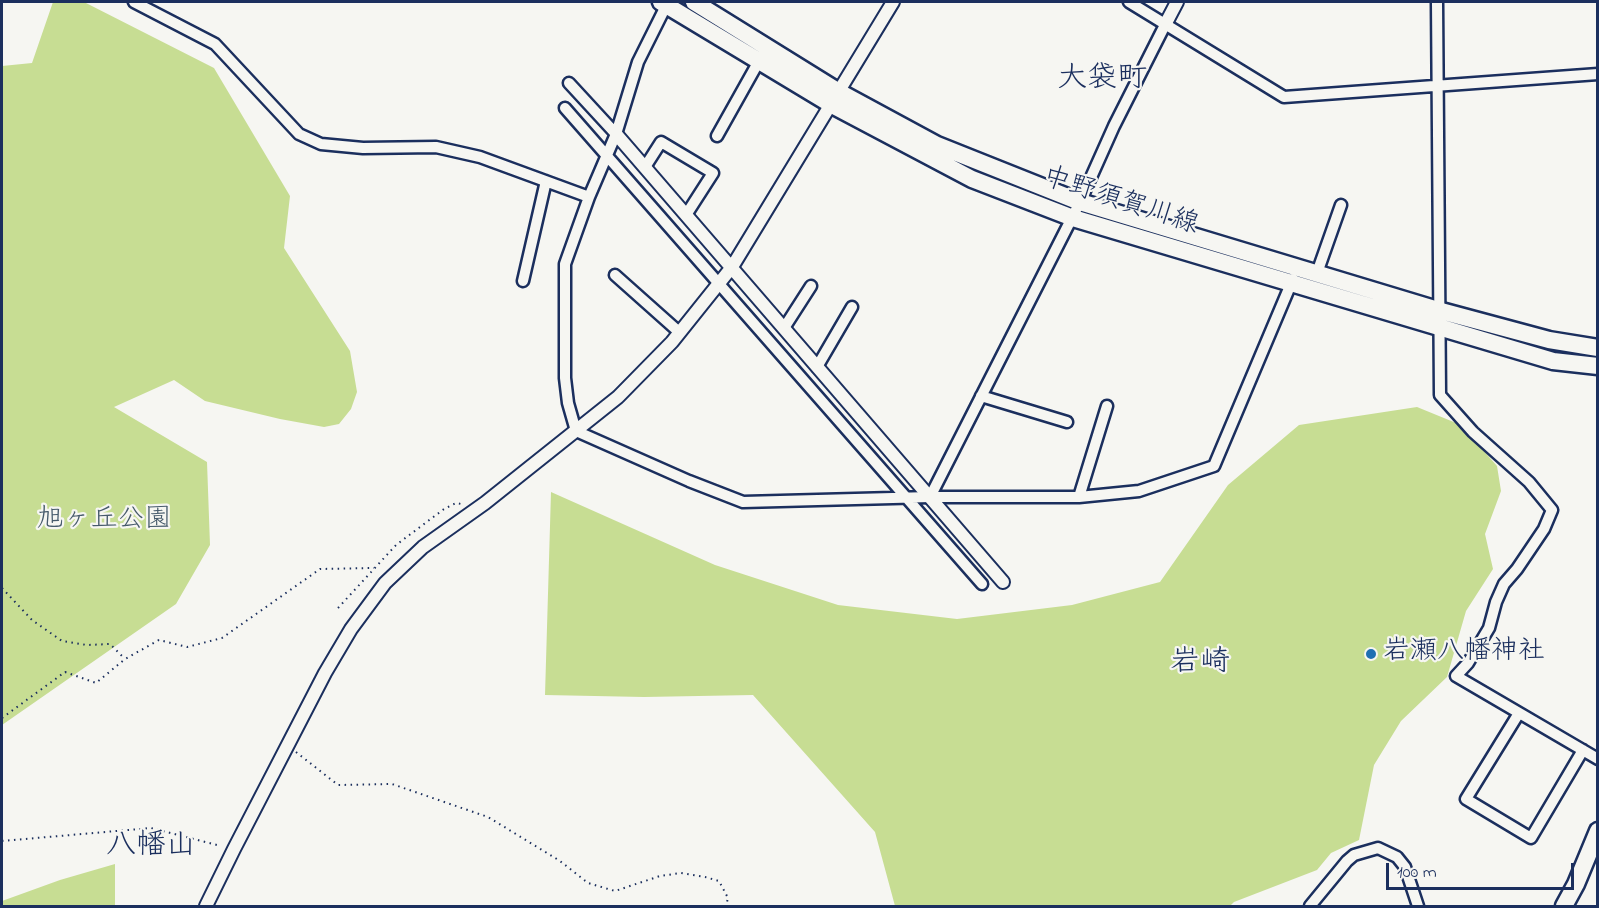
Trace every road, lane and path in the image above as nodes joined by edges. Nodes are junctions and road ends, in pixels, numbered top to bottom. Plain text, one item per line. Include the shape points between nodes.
1 (134, 2) edge
2 (665, 2) edge
3 (694, 2) edge
4 (893, 2) edge
5 (1129, 2) edge
6 (1177, 2) edge
7 (1437, 2) edge
8 (1166, 23) junction
9 (759, 61) junction
10 (1598, 74) edge
11 (569, 83) dead end
12 (1438, 84) junction
13 (835, 98) junction
14 (565, 108) dead end
15 (616, 134) junction
16 (717, 136) dead end
17 (607, 156) junction
18 (645, 167) junction
19 (546, 181) junction
20 (589, 197) junction
21 (1080, 202) junction
22 (1341, 205) dead end
23 (686, 215) junction
24 (1072, 218) junction
25 (732, 267) junction
26 (1296, 267) junction
27 (1317, 273) junction
28 (615, 275) dead end
29 (523, 281) dead end
30 (719, 283) junction
31 (1291, 283) junction
32 (811, 285) dead end
33 (852, 307) dead end
34 (1441, 319) junction
35 (784, 328) junction
36 (679, 332) junction
37 (1598, 348) edge
38 (1598, 366) edge
39 (818, 367) junction
40 (981, 396) junction
41 (1107, 406) dead end
42 (1067, 422) dead end
43 (576, 431) junction
44 (930, 496) junction
45 (905, 497) junction
46 (1079, 497) junction
47 (485, 503) junction
48 (374, 568) junction
49 (1003, 582) dead end
50 (982, 584) dead end
51 (2, 588) edge
52 (339, 608) dead end
53 (125, 658) junction
54 (1519, 713) junction
55 (2, 718) edge
56 (286, 745) junction
57 (1583, 750) junction
58 (1598, 759) edge
59 (1598, 831) edge
60 (2, 841) edge
61 (234, 849) junction
62 (206, 906) edge
63 (726, 906) edge
64 (1310, 906) edge
65 (1418, 906) edge
66 (1563, 906) edge

1 - 19 street via 215,44 299,134 321,144 436,147 480,157
2 - 9 main road, 中野須賀川線
2 - 15 street via 638,62
3 - 13 main road, 中野須賀川線
4 - 13 street
5 - 8 street
6 - 8 street
7 - 12 street
8 - 12 street via 1284,97
8 - 21 street
9 - 13 main road, 中野須賀川線
9 - 16 street
10 - 12 street
11 - 15 street
12 - 34 street
13 - 21 main road, 中野須賀川線
13 - 24 main road, 中野須賀川線 via 914,150 972,179
13 - 25 street
14 - 17 street
15 - 17 street
15 - 18 street
17 - 20 street
17 - 30 street
18 - 23 street
18 - 23 street via 661,142 713,172
19 - 20 street
19 - 29 street
20 - 43 street via 565,264 565,378
21 - 24 street
21 - 26 main road, 中野須賀川線
22 - 27 street
23 - 25 street
24 - 31 main road, 中野須賀川線
24 - 40 street
25 - 30 street
25 - 35 street
26 - 27 main road, 中野須賀川線
26 - 31 street
27 - 34 main road, 中野須賀川線
28 - 36 street
30 - 36 street
30 - 45 street
31 - 34 main road, 中野須賀川線
31 - 46 street via 1214,466 1139,491
32 - 35 street
33 - 39 street
34 - 37 main road, 中野須賀川線
34 - 38 main road, 中野須賀川線 via 1553,361
34 - 54 street via 1440,395 1473,432 1529,482 1552,510 1544,529 1504,584 1489,628 1456,676
35 - 39 street
36 - 43 street via 618,398
39 - 44 street
40 - 42 street
40 - 44 street
41 - 46 street
43 - 45 street via 743,502
43 - 47 street
44 - 45 street
44 - 46 street
44 - 49 street
45 - 50 street
47 - 48 path via 456,503 444,509 396,545
47 - 56 street via 423,547 386,583 351,629
48 - 52 path
48 - 53 path via 320,569 222,638 187,647 159,640
51 - 53 path via 32,620 62,641 111,644
53 - 55 path via 96,683 66,672
54 - 57 street
54 - 57 street via 1466,799 1531,838
56 - 61 street
56 - 63 path via 338,784 392,784 488,817 560,861 588,884 615,891 660,876 697,875 718,881 728,898
57 - 58 street
59 - 66 main road
60 - 61 path via 151,828
61 - 62 street
64 - 65 street via 1354,855 1378,848 1397,857 1405,867

